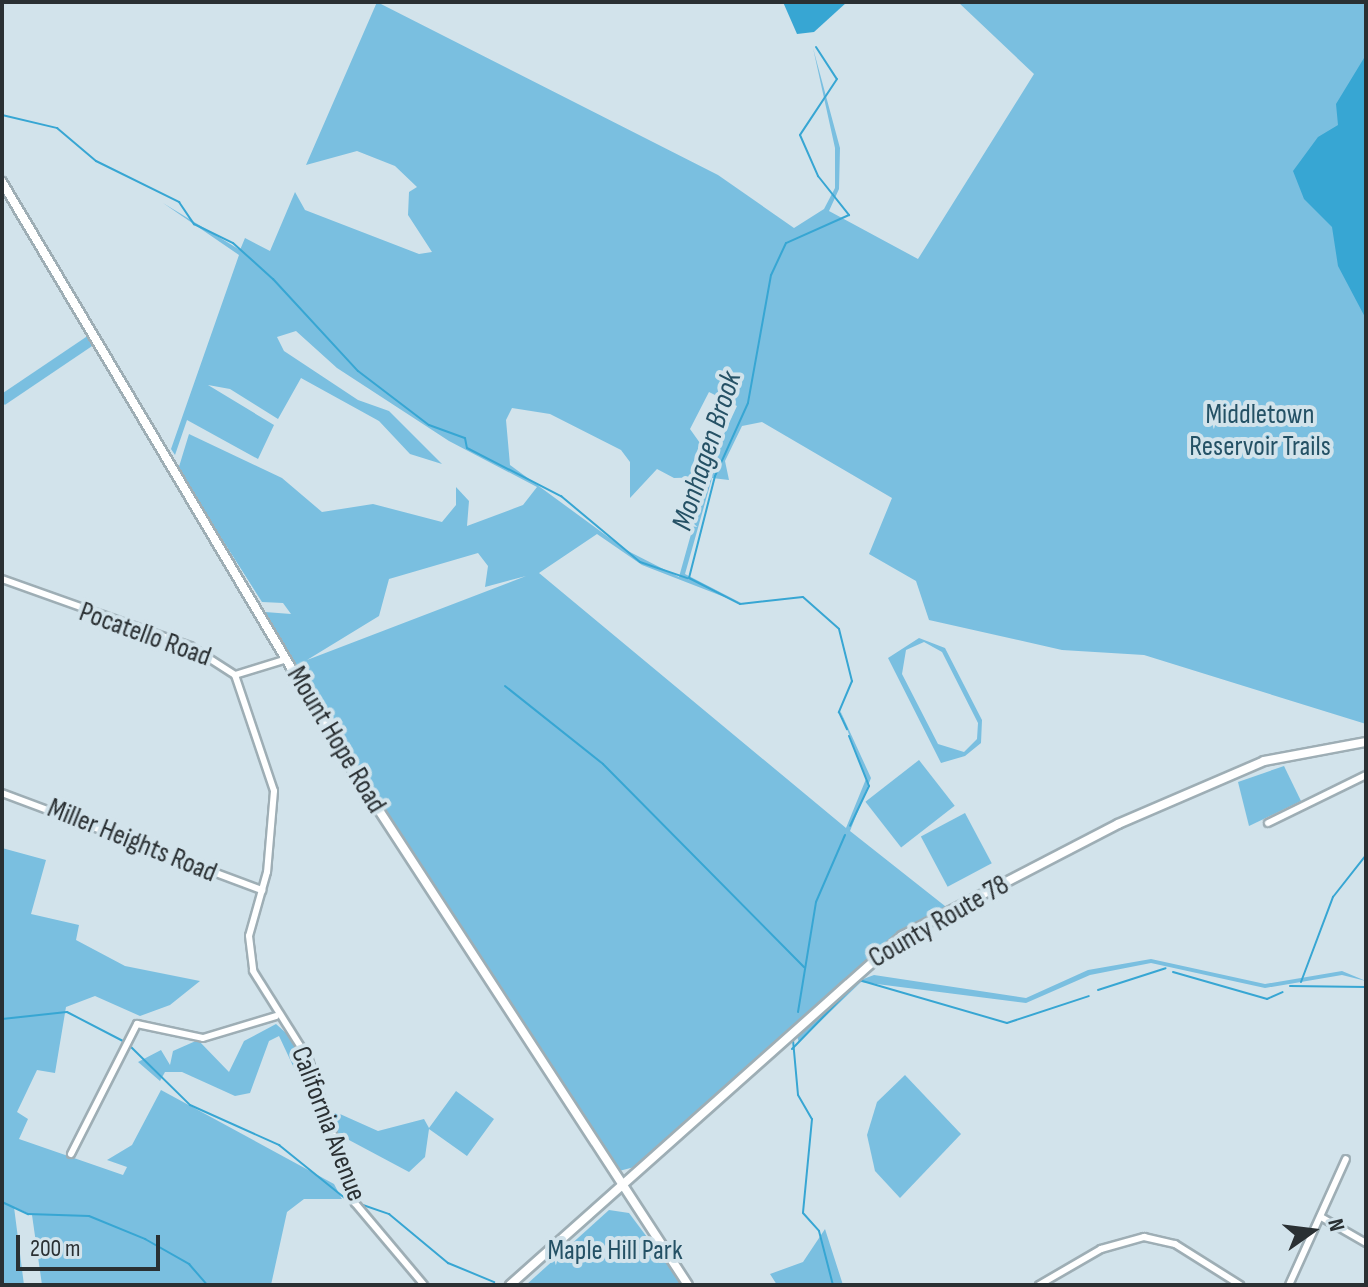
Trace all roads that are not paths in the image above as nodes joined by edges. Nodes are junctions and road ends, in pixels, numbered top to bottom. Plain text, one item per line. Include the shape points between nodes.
1 (2, 182) edge
2 (2, 579) edge
3 (287, 659) junction
4 (235, 675) junction
5 (1366, 742) edge
6 (1366, 775) edge
7 (2, 793) edge
8 (1268, 823) dead end
9 (262, 890) junction
10 (276, 1016) junction
11 (71, 1154) dead end
12 (1346, 1159) dead end
13 (623, 1189) junction
14 (1321, 1217) junction
15 (1366, 1243) edge
16 (424, 1285) edge
17 (510, 1285) edge
18 (688, 1285) edge
19 (1039, 1285) edge
20 (1240, 1285) edge
21 (1289, 1285) edge

1 - 3 street, Mount Hope Road
2 - 4 street, Pocatello Road via 190,646
3 - 4 street, Pocatello Road
3 - 13 street, Mount Hope Road
4 - 9 street, California Avenue via 273,782
5 - 13 street, County Route 78 via 1323,744 1251,766 1118,824 902,936 841,983
6 - 8 street
7 - 9 street, Miller Heights Road
9 - 10 street, California Avenue via 249,954
10 - 11 street via 203,1038 137,1024
10 - 16 street, California Avenue via 309,1060 355,1203
12 - 14 street
13 - 17 street, County Route 78
13 - 18 street, Mount Hope Road
14 - 15 street
14 - 21 street
19 - 20 street via 1101,1249 1144,1237 1175,1244

